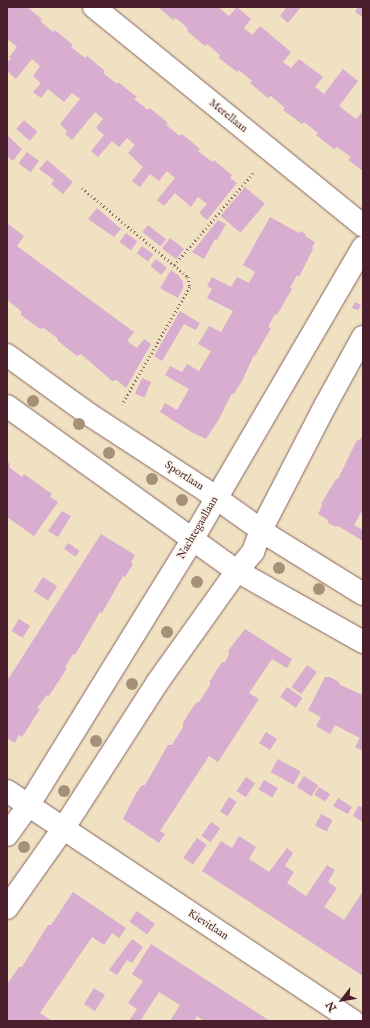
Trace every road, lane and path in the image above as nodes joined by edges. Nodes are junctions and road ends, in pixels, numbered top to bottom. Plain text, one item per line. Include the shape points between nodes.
1 (94, 7) edge
2 (271, 152) junction
3 (82, 188) dead end
4 (363, 226) edge
5 (363, 247) edge
6 (174, 265) junction
7 (363, 337) edge
8 (7, 355) edge
9 (7, 406) edge
10 (109, 428) junction
11 (216, 498) junction
12 (261, 530) junction
13 (192, 540) junction
14 (237, 571) junction
15 (363, 594) edge
16 (363, 642) edge
17 (7, 790) edge
18 (28, 806) junction
19 (63, 829) junction
20 (7, 835) edge
21 (7, 908) edge
22 (353, 1021) edge

1 - 2 street, Merellaan
2 - 4 street, Merellaan
2 - 6 path
3 - 6 path
5 - 11 street, Nachtegaallaan
6 - 10 path via 188,277 190,287
7 - 12 street
8 - 10 street, Sportlaan
9 - 13 street
10 - 11 street, Sportlaan
11 - 12 street, Sportlaan
11 - 13 street, Nachtegaallaan
12 - 14 street via 253,552
12 - 15 street, Sportlaan
13 - 14 street
13 - 18 street, Nachtegaallaan
14 - 16 street
14 - 19 street via 157,683
17 - 18 street
18 - 19 street
18 - 20 street, Nachtegaallaan
19 - 21 street
19 - 22 street, Kievitlaan

